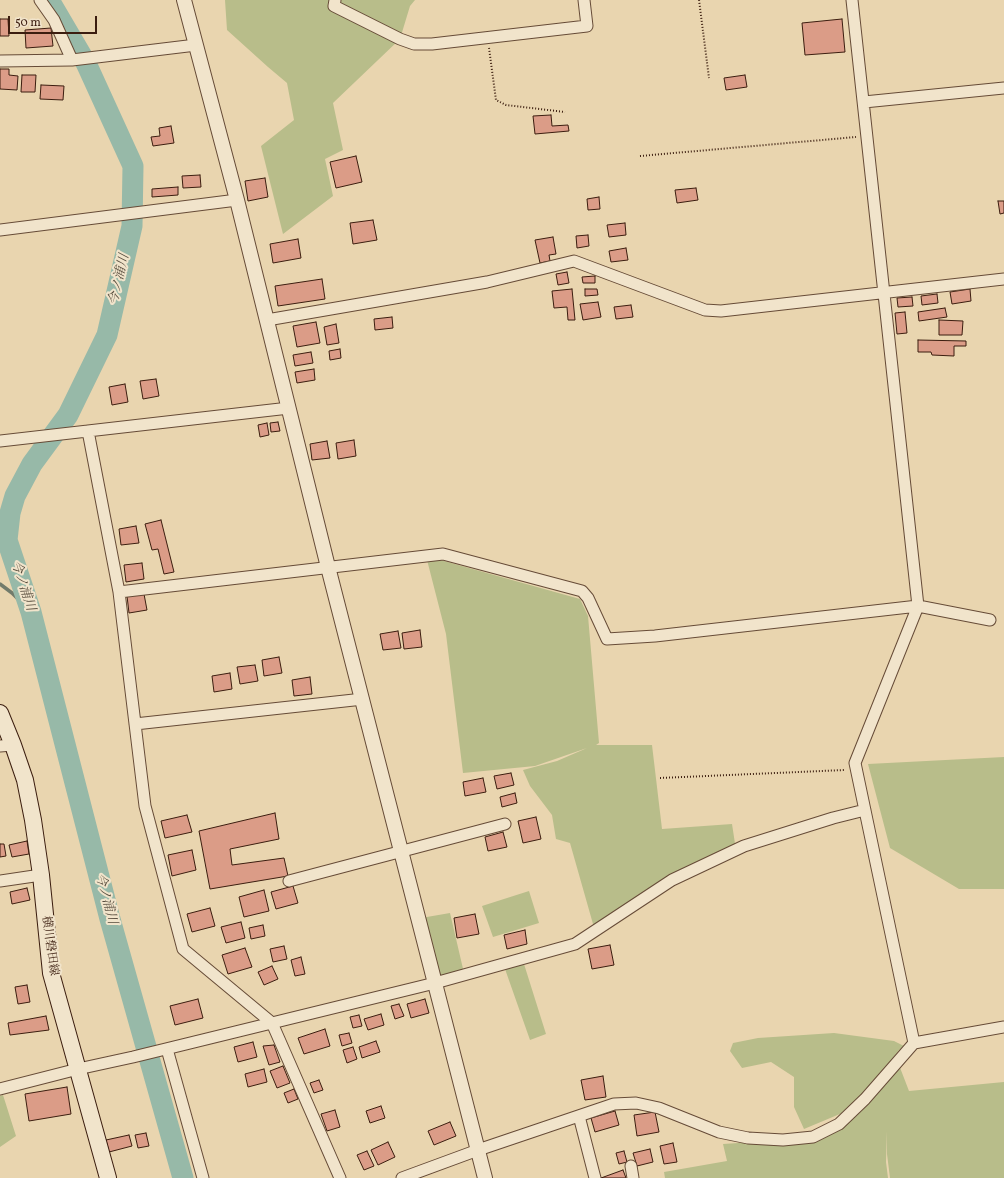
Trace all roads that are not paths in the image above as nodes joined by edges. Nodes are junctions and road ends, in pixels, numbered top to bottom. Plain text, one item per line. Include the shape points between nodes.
1 (40, 0) edge
2 (184, 0) edge
3 (335, 0) edge
4 (584, 0) edge
5 (852, 0) edge
6 (196, 45) junction
7 (72, 60) junction
8 (0, 61) edge
9 (1004, 88) edge
10 (864, 102) junction
11 (237, 200) junction
12 (0, 230) edge
13 (1004, 280) edge
14 (884, 292) junction
15 (267, 320) junction
16 (289, 408) junction
17 (88, 431) junction
18 (0, 441) edge
19 (328, 567) junction
20 (119, 592) junction
21 (918, 606) junction
22 (990, 620) dead end
23 (363, 699) junction
24 (0, 713) edge
25 (135, 724) junction
26 (6, 746) edge
27 (865, 810) junction
28 (506, 824) dead end
29 (402, 851) junction
30 (41, 875) junction
31 (0, 881) edge
32 (289, 881) dead end
33 (435, 983) junction
34 (272, 1023) junction
35 (1004, 1027) edge
36 (914, 1043) junction
37 (166, 1049) junction
38 (78, 1069) junction
39 (0, 1089) edge
40 (579, 1116) junction
41 (478, 1150) junction
42 (631, 1166) dead end
43 (108, 1178) edge
44 (203, 1178) edge
45 (340, 1178) edge
46 (402, 1178) edge
47 (485, 1178) edge
48 (595, 1178) edge
49 (633, 1178) edge

1 - 7 street via 54,20
2 - 6 street
3 - 4 street via 334,6 414,44 587,26
5 - 10 street
6 - 7 street
6 - 11 street
7 - 8 street
9 - 10 street
10 - 14 street
11 - 12 street
11 - 15 street
13 - 14 street
14 - 15 street via 721,311 705,310 574,261 487,282
14 - 21 street
15 - 16 street
16 - 17 street
16 - 19 street
17 - 18 street
17 - 20 street
19 - 20 street
19 - 21 street via 443,554 582,591 588,598 607,639 655,636
19 - 23 street
20 - 25 street
21 - 22 street
21 - 27 street via 855,763
23 - 25 street
23 - 29 street
24 - 26 main road, 横川磐田線
25 - 34 street via 145,806 183,949
26 - 30 main road, 横川磐田線 via 25,780
27 - 33 street via 744,846 672,880 575,944
27 - 36 street
28 - 29 street
29 - 32 street
29 - 33 street
30 - 31 street
30 - 38 main road, 横川磐田線 via 51,972
33 - 34 street
33 - 41 street
34 - 37 street
34 - 45 street
35 - 36 street
36 - 40 street via 865,1099 839,1124 813,1136 783,1140 748,1138 719,1132 660,1108 636,1103 614,1104
37 - 38 street
37 - 44 street
38 - 39 street
38 - 43 main road, 横川磐田線
40 - 41 street
40 - 48 street
41 - 46 street
41 - 47 street
42 - 49 street

